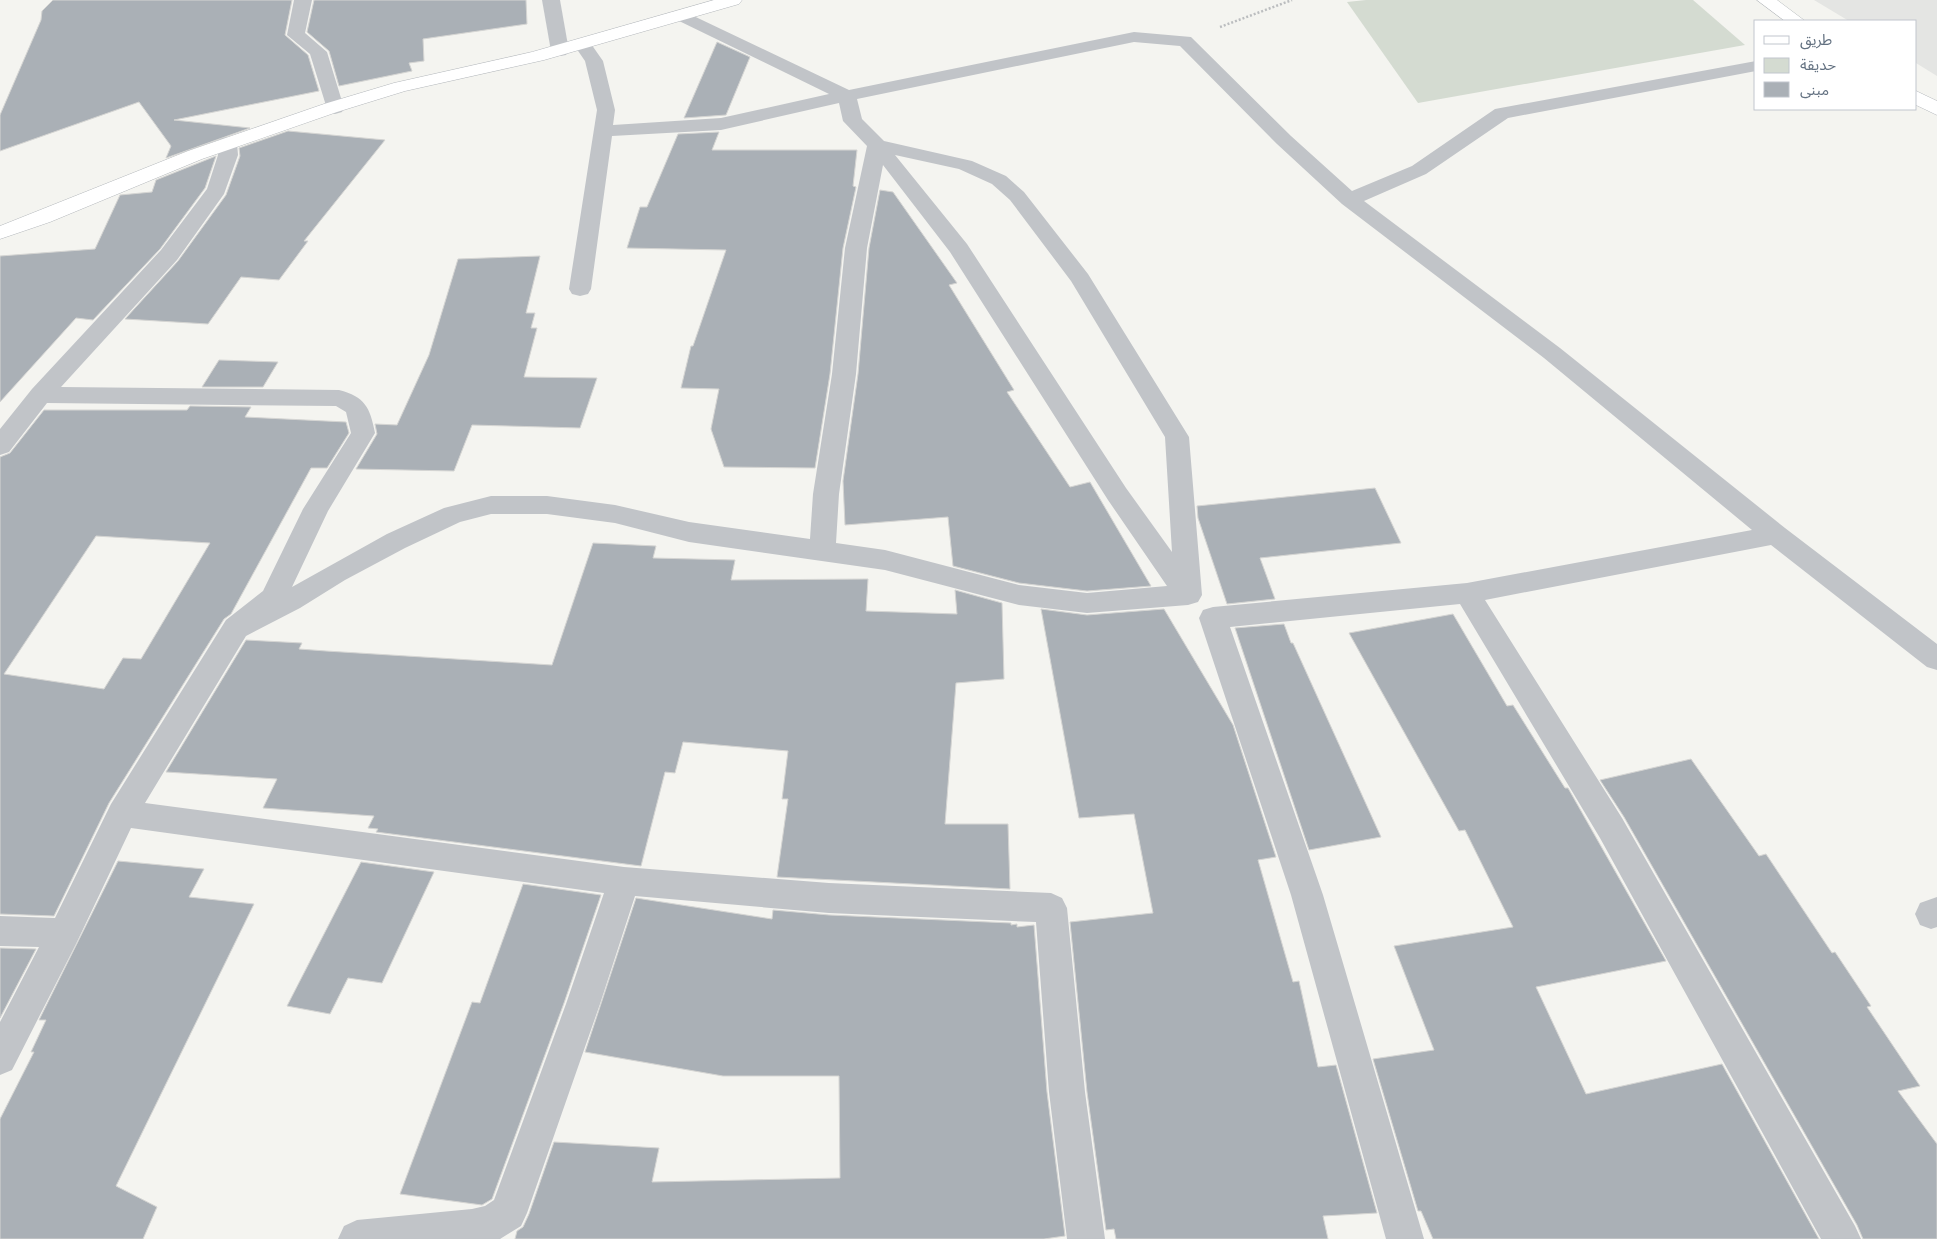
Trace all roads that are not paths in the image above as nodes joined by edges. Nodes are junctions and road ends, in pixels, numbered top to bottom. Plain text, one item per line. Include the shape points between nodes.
1 (303, 0) edge
2 (551, 0) edge
3 (733, 0) edge
4 (1766, 0) edge
5 (681, 15) junction
6 (1795, 20) edge
7 (583, 45) junction
8 (560, 51) junction
9 (1754, 66) edge
10 (847, 96) junction
11 (1917, 98) edge
12 (335, 108) junction
13 (1937, 110) edge
14 (603, 131) junction
15 (227, 142) junction
16 (877, 146) junction
17 (1349, 200) junction
18 (0, 234) edge
19 (580, 289) dead end
20 (40, 395) junction
21 (0, 446) edge
22 (1776, 535) junction
23 (822, 552) junction
24 (1467, 593) junction
25 (1188, 595) junction
26 (1213, 618) junction
27 (236, 628) junction
28 (1937, 659) edge
29 (122, 813) junction
30 (624, 881) junction
31 (0, 931) edge
32 (64, 932) junction
33 (0, 1058) edge
34 (357, 1239) edge
35 (1086, 1239) edge
36 (1405, 1239) edge
37 (1842, 1239) edge

1 - 12 street via 296,35 318,52
2 - 8 street
3 - 5 street
4 - 6 street
5 - 7 street
5 - 10 street
7 - 8 street
7 - 14 street via 594,61 606,110
8 - 12 street via 386,90
9 - 17 street via 1502,113 1419,170
10 - 14 street via 721,124
10 - 16 street via 853,121
10 - 17 street via 1134,37 1185,41
11 - 13 street
12 - 15 street
14 - 19 street
15 - 18 street
15 - 20 street via 228,154 217,190 201,212 169,255
16 - 23 street via 856,248
16 - 25 street via 959,249 1117,494
16 - 25 street via 965,165 999,180 1017,196 1080,279 1177,438
17 - 22 street via 1552,353
20 - 21 street
20 - 27 street via 340,398 358,409 363,433 316,509 273,598
22 - 24 street
22 - 28 street
23 - 25 street via 885,560 1019,594 1087,603
23 - 27 street via 689,532 615,514 547,506 491,505 453,515 396,541
24 - 26 street
24 - 37 street via 1611,828
25 - 26 street
26 - 36 street via 1307,895
27 - 29 street
29 - 30 street
29 - 32 street
30 - 34 street via 508,1213 493,1223 472,1228
30 - 35 street via 829,898 1051,908 1067,1092
31 - 32 street
32 - 33 street

